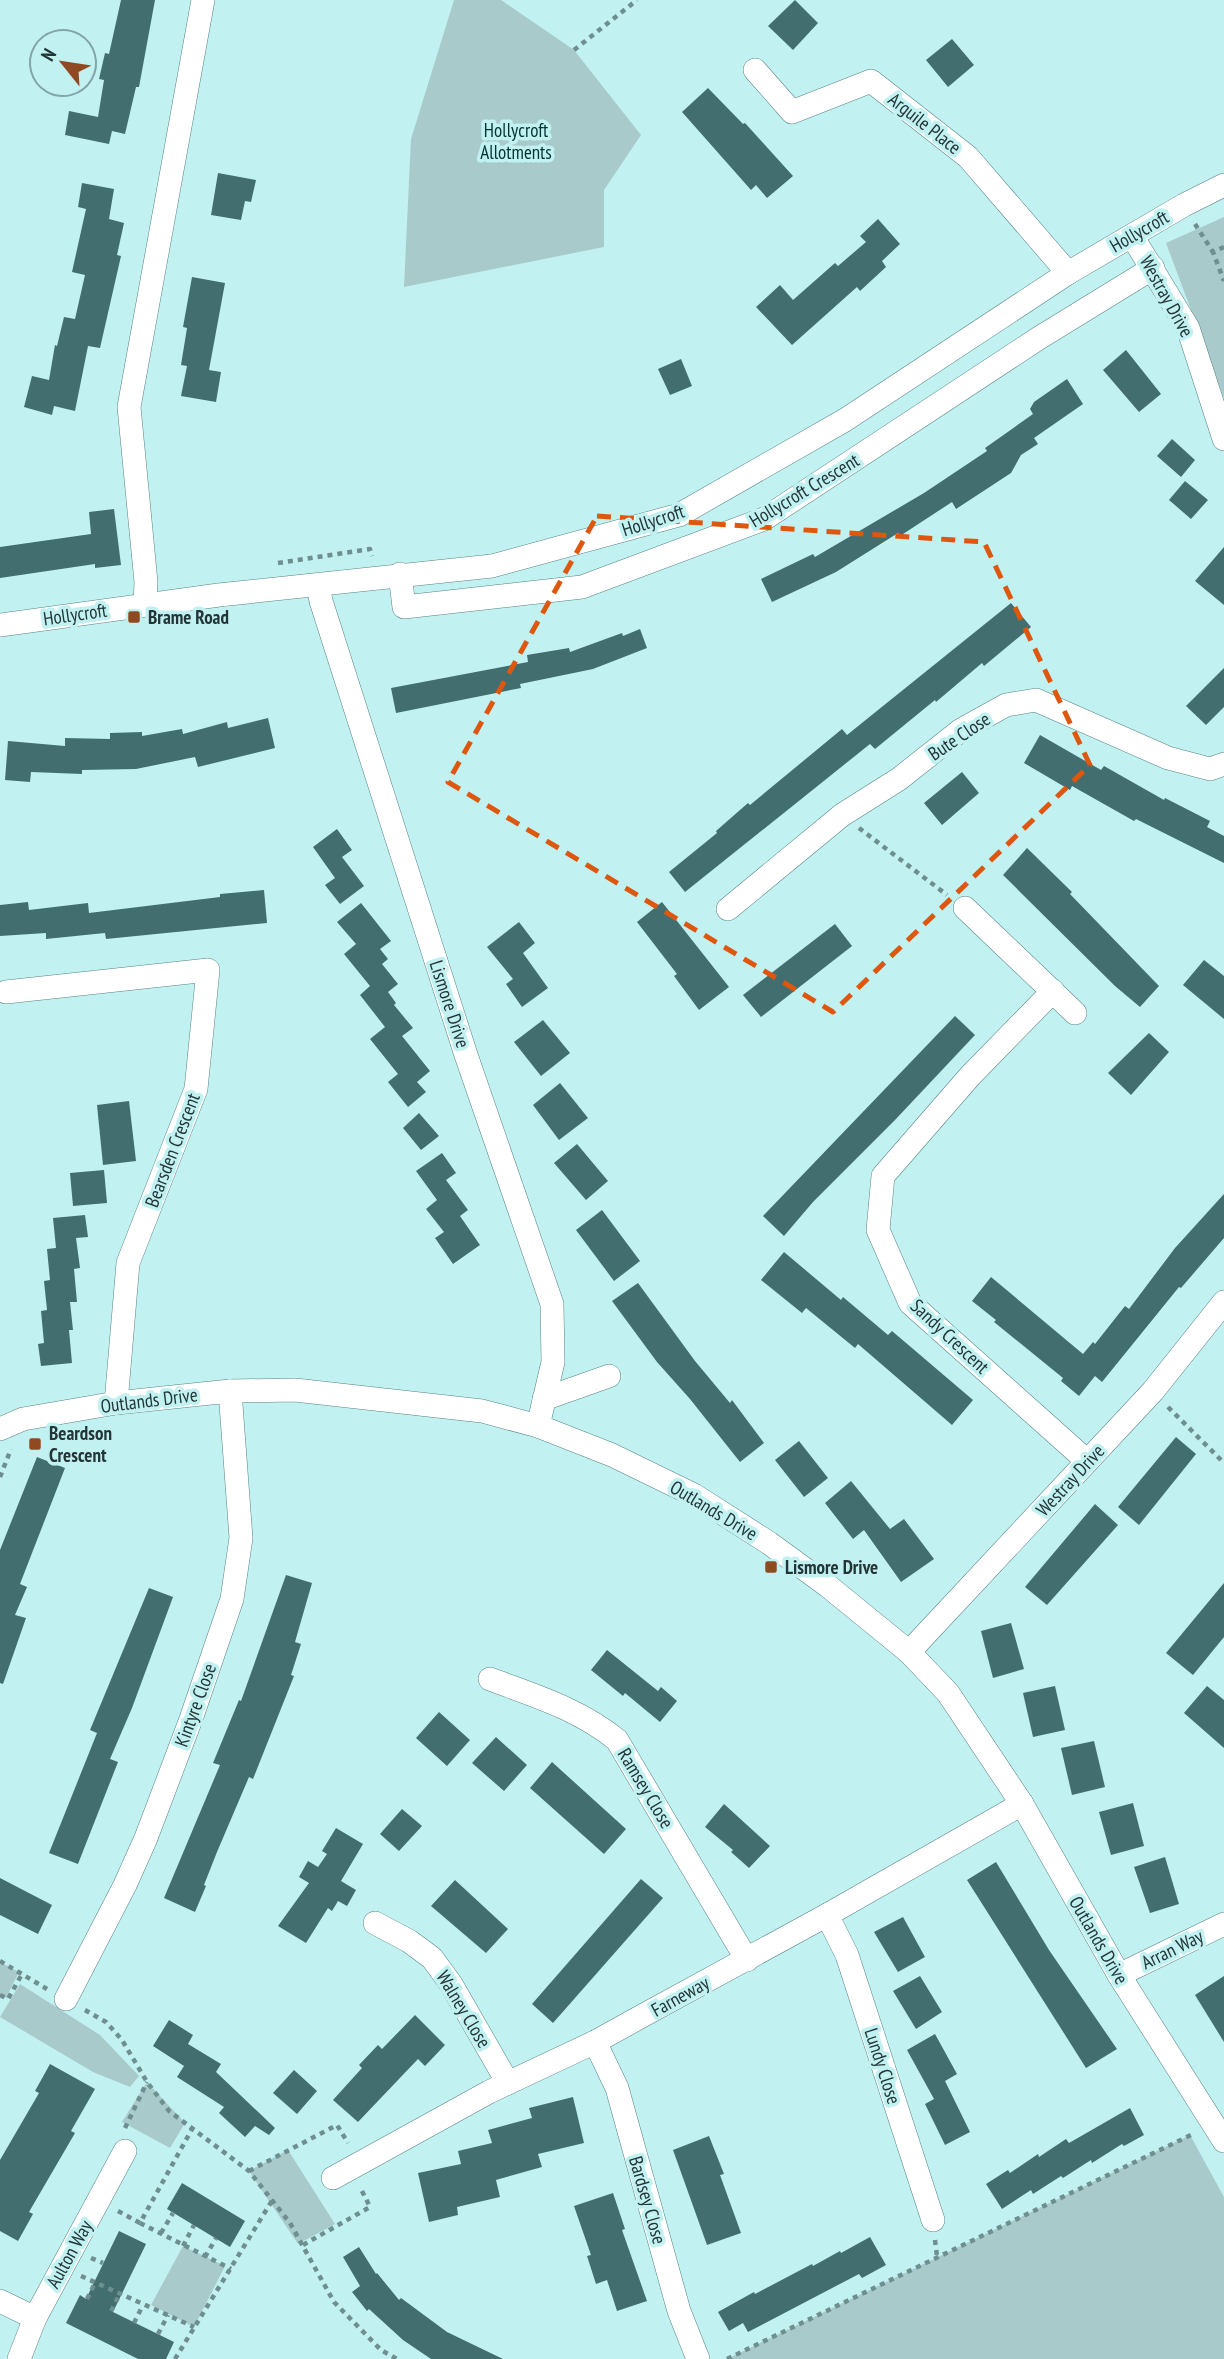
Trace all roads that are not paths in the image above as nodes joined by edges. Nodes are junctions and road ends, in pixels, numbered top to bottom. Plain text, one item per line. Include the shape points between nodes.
1 (203, 0) edge
2 (755, 71) dead end
3 (1224, 185) edge
4 (1132, 236) junction
5 (1153, 268) junction
6 (1068, 273) junction
7 (1224, 439) edge
8 (400, 574) junction
9 (318, 585) junction
10 (145, 604) junction
11 (0, 625) edge
12 (1224, 764) edge
13 (965, 908) road end
14 (728, 909) dead end
15 (1053, 991) junction
16 (6, 992) dead end
17 (1075, 1013) dead end
18 (1224, 1302) edge
19 (609, 1376) dead end
20 (230, 1391) junction
21 (544, 1399) junction
22 (116, 1403) junction
23 (538, 1426) junction
24 (0, 1429) edge
25 (1087, 1461) junction
26 (909, 1652) junction
27 (490, 1679) dead end
28 (1022, 1804) junction
29 (827, 1915) junction
30 (375, 1923) dead end
31 (1224, 1924) edge
32 (747, 1960) junction
33 (1119, 1975) junction
34 (66, 1999) road end
35 (595, 2042) junction
36 (508, 2083) junction
37 (1219, 2132) edge
38 (125, 2151) road end
39 (347, 2170) road end
40 (933, 2220) dead end
41 (0, 2301) edge
42 (35, 2318) junction
43 (19, 2359) edge
44 (698, 2359) edge

1 - 10 street via 129,407
2 - 6 street, Arguile Place via 792,112 871,81 968,157
3 - 4 street, Hollycroft
4 - 5 street, Westray Drive
4 - 6 street, Hollycroft
5 - 7 street, Westray Drive via 1188,328
5 - 8 street, Hollycroft Crescent via 764,519 582,587 404,607
6 - 8 street, Hollycroft via 845,420 679,515 492,566
8 - 9 street, Hollycroft
9 - 10 street, Hollycroft
9 - 21 street, Lismore Drive via 466,1055 552,1304 553,1362
10 - 11 street, Hollycroft
12 - 14 street, Bute Close via 1210,769 1168,758 1036,700 1006,705 961,730 899,779 842,815
13 - 15 street
15 - 17 street
15 - 25 street, Sandy Crescent via 970,1076 883,1176 878,1230 910,1303
16 - 22 street, Bearsden Crescent via 208,970 196,1089 128,1263
18 - 25 street, Westray Drive via 1153,1391
19 - 21 street
20 - 22 street, Outlands Drive
20 - 23 street, Outlands Drive via 295,1390 482,1411
20 - 34 street, Kintyre Close via 241,1538 232,1599 146,1838
21 - 23 street, Lismore Drive
22 - 24 street, Outlands Drive via 23,1419
23 - 26 street, Outlands Drive via 612,1455 714,1507 828,1586
25 - 26 street, Westray Drive
26 - 28 street, Outlands Drive via 948,1693
27 - 32 street, Ramsey Close via 575,1711 617,1740
28 - 29 street, Farneway
28 - 33 street, Outlands Drive
29 - 32 street, Farneway
29 - 40 street, Lundy Close via 847,1955
30 - 36 street, Walney Close via 432,1958
31 - 33 street, Arran Way
32 - 35 street, Farneway
33 - 37 street, Outlands Drive
35 - 36 street, Farneway
35 - 44 street, Bardsey Close via 617,2088 679,2311
36 - 39 street, Farneway
38 - 42 street, Aulton Way
41 - 42 street
42 - 43 street, Aulton Way

